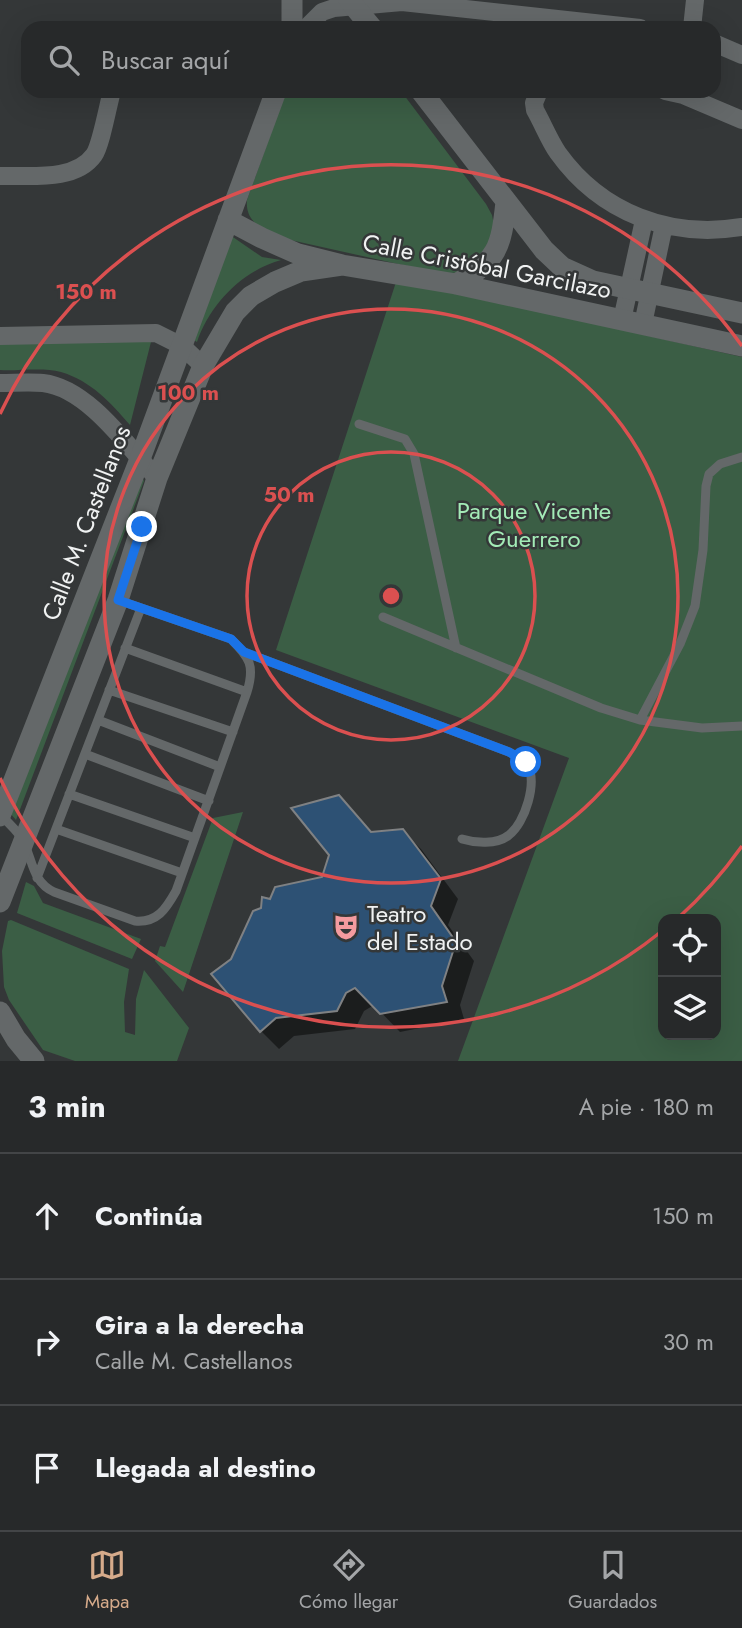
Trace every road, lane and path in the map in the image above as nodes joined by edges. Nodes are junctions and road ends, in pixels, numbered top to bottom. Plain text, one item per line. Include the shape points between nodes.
1 (292, 0) edge
2 (695, 0) edge
3 (352, 3) edge
4 (292, 21) edge
5 (313, 21) edge
6 (366, 21) edge
7 (576, 21) edge
8 (693, 21) edge
9 (721, 46) edge
10 (742, 55) edge
11 (110, 98) edge
12 (273, 98) edge
13 (426, 98) edge
14 (536, 98) edge
15 (690, 98) edge
16 (742, 120) edge
17 (0, 176) edge
18 (506, 202) junction
19 (228, 220) junction
20 (644, 220) junction
21 (664, 225) junction
22 (742, 227) edge
23 (342, 265) junction
24 (456, 284) junction
25 (628, 289) junction
26 (650, 293) junction
27 (742, 313) edge
28 (632, 322) junction
29 (0, 336) edge
30 (182, 346) junction
31 (742, 346) edge
32 (203, 366) junction
33 (0, 383) edge
34 (359, 424) dead end
35 (742, 457) edge
36 (140, 459) junction
37 (158, 478) junction
38 (118, 600) junction
39 (141, 608) junction
40 (383, 617) dead end
41 (125, 648) junction
42 (456, 648) junction
43 (244, 652) junction
44 (109, 690) junction
45 (247, 692) junction
46 (98, 720) junction
47 (640, 720) junction
48 (742, 726) edge
49 (233, 732) junction
50 (85, 754) junction
51 (220, 767) junction
52 (69, 794) junction
53 (209, 801) junction
54 (0, 815) edge
55 (56, 829) junction
56 (195, 838) junction
57 (462, 839) dead end
58 (23, 840) junction
59 (183, 873) junction
60 (37, 878) junction
61 (0, 902) edge
62 (0, 1012) edge
63 (34, 1061) edge

1 - 4 street
2 - 8 street
3 - 5 street via 322,12
3 - 6 street
3 - 7 street via 401,2
9 - 10 street
11 - 17 street via 95,154 85,163 72,171
12 - 19 street, Calle M. Castellanos
13 - 18 street, Calle Cristóbal Garcilazo
14 - 20 street via 535,110 558,152 592,189 615,207
15 - 16 street
18 - 24 street via 498,249 481,268
18 - 25 street, Calle Cristóbal Garcilazo via 562,267 593,282
19 - 23 street, Calle Cristóbal Garcilazo via 298,254
19 - 30 street, Calle M. Castellanos
20 - 21 street
20 - 25 street
21 - 22 street
21 - 26 street
23 - 24 street, Calle Cristóbal Garcilazo
23 - 32 street, Calle M. Castellanos via 301,271 251,296 235,312
24 - 28 street, Calle Cristóbal Garcilazo
25 - 26 street, Calle Cristóbal Garcilazo
25 - 28 street
26 - 27 street, Calle Cristóbal Garcilazo
26 - 28 street
28 - 31 street, Calle Cristóbal Garcilazo
29 - 30 street via 139,332 156,333
30 - 32 street
30 - 36 street, Calle M. Castellanos
32 - 37 street, Calle M. Castellanos
33 - 36 street via 44,383 68,390 87,402
34 - 42 lane via 405,439 414,454
35 - 47 lane via 720,464 709,474 695,606
36 - 37 street
36 - 54 street, Calle M. Castellanos
37 - 38 street, Calle M. Castellanos
38 - 39 lane
38 - 58 street, Calle M. Castellanos
39 - 41 lane
39 - 43 lane via 231,639
40 - 42 lane
41 - 44 lane
41 - 45 lane
42 - 47 lane
43 - 45 lane via 252,677
43 - 57 lane via 526,762 531,774 529,806 509,835 480,844
44 - 46 lane
44 - 49 lane
45 - 49 lane
46 - 50 lane
46 - 51 lane
47 - 48 lane via 702,729
49 - 51 lane
50 - 52 lane
50 - 53 lane
51 - 53 lane
52 - 55 lane
52 - 56 lane
53 - 56 lane
54 - 58 lane
55 - 59 lane
55 - 60 lane
56 - 59 lane
58 - 60 lane
58 - 61 street, Calle M. Castellanos
59 - 60 lane via 166,909 146,922 54,892
62 - 63 street

